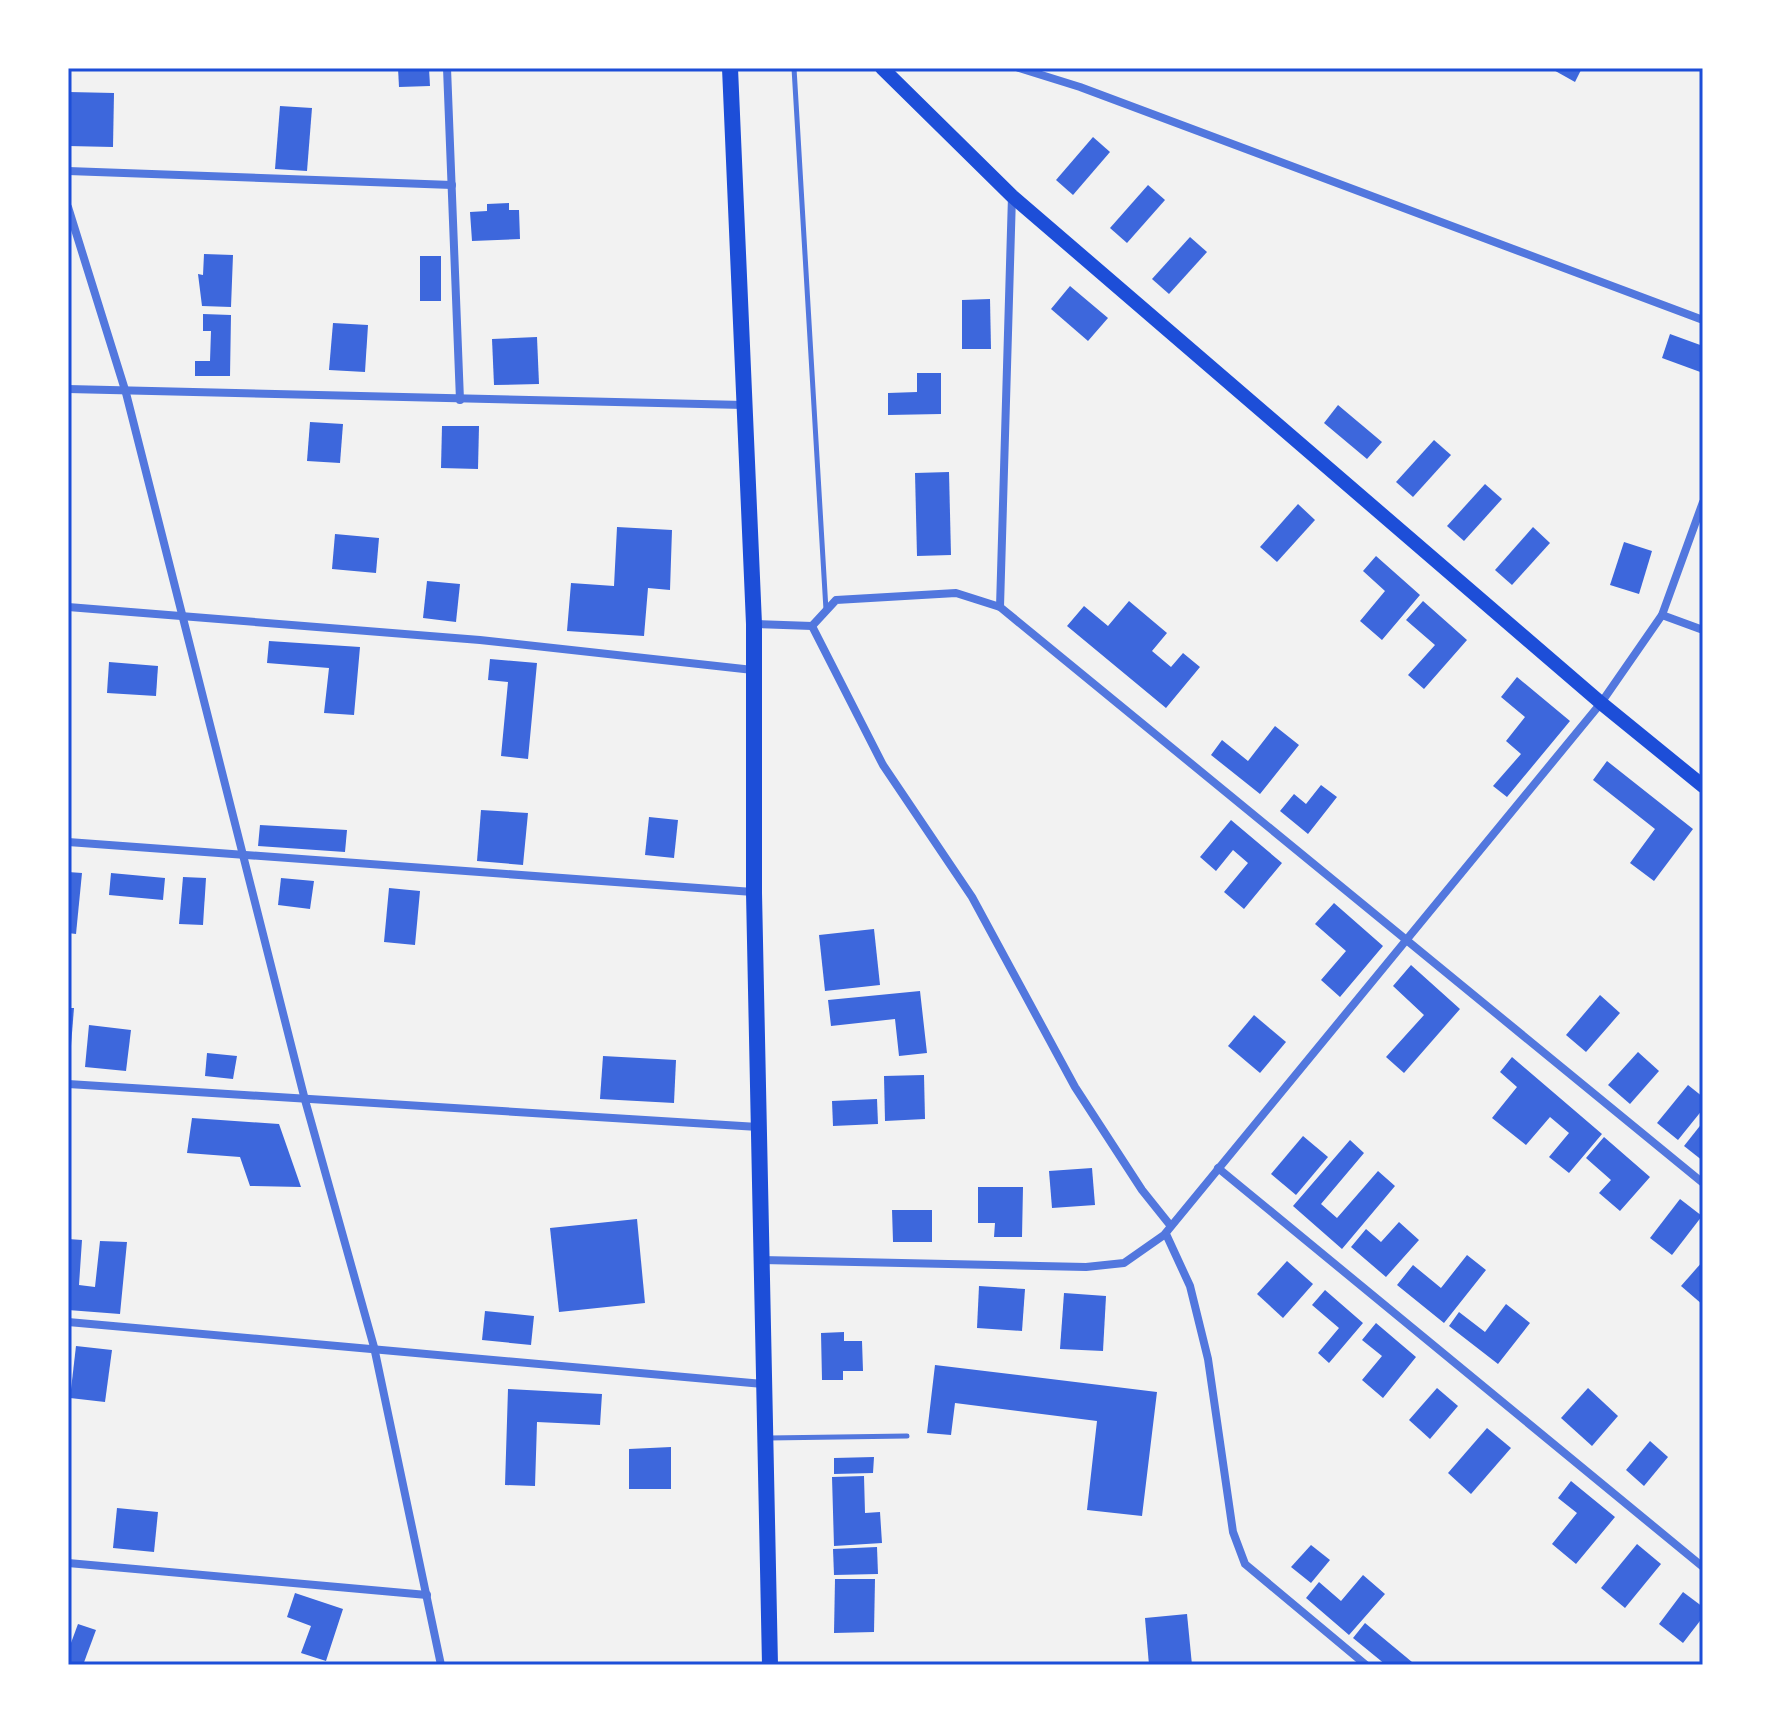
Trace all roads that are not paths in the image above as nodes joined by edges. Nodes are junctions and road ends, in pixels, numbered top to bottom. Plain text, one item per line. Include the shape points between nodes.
1 (447, 68) edge
2 (730, 68) edge
3 (794, 68) edge
4 (882, 68) edge
5 (1019, 68) edge
6 (68, 171) edge
7 (452, 185) junction
8 (1012, 196) junction
9 (68, 207) edge
10 (1703, 320) edge
11 (68, 389) edge
12 (126, 393) junction
13 (460, 400) junction
14 (745, 405) junction
15 (1703, 502) edge
16 (68, 607) edge
17 (1000, 607) junction
18 (826, 611) junction
19 (182, 615) junction
20 (1662, 615) junction
21 (754, 624) junction
22 (812, 626) junction
23 (1703, 630) edge
24 (753, 670) junction
25 (1601, 703) junction
26 (1703, 786) edge
27 (68, 842) edge
28 (242, 854) junction
29 (754, 893) junction
30 (1406, 937) junction
31 (68, 1084) edge
32 (305, 1100) junction
33 (758, 1127) junction
34 (1218, 1168) junction
35 (1703, 1183) edge
36 (1168, 1229) junction
37 (760, 1260) junction
38 (68, 1322) edge
39 (374, 1347) junction
40 (763, 1384) junction
41 (907, 1436) dead end
42 (764, 1438) junction
43 (68, 1563) edge
44 (1703, 1567) edge
45 (427, 1595) junction
46 (441, 1665) edge
47 (770, 1665) edge
48 (1366, 1665) edge

1 - 7 street
2 - 14 highway
3 - 18 lane
4 - 8 main road
5 - 10 street
6 - 7 street
7 - 13 street
8 - 17 street
8 - 25 main road
9 - 12 street
11 - 12 street
12 - 13 street
12 - 19 street
13 - 14 street
14 - 21 highway
15 - 20 street
16 - 19 street
17 - 18 street via 956,593 836,600
17 - 30 street
18 - 22 street
19 - 24 street
19 - 28 street
20 - 23 street
20 - 25 street
21 - 22 street
21 - 24 highway
22 - 36 street via 883,765 972,897 1105,1134
24 - 29 highway
25 - 26 main road
25 - 30 street
27 - 28 street
28 - 29 street
28 - 32 street
29 - 33 highway
30 - 34 street
30 - 35 street
31 - 32 street
32 - 33 street
32 - 39 street
33 - 37 highway
34 - 36 street
34 - 44 street
36 - 37 street via 1124,1263 1086,1267
36 - 48 street via 1190,1286 1208,1359 1233,1532 1245,1564
37 - 40 highway
38 - 39 street
39 - 40 street
39 - 45 street
40 - 42 highway
41 - 42 lane
42 - 47 highway
43 - 45 street
45 - 46 street

